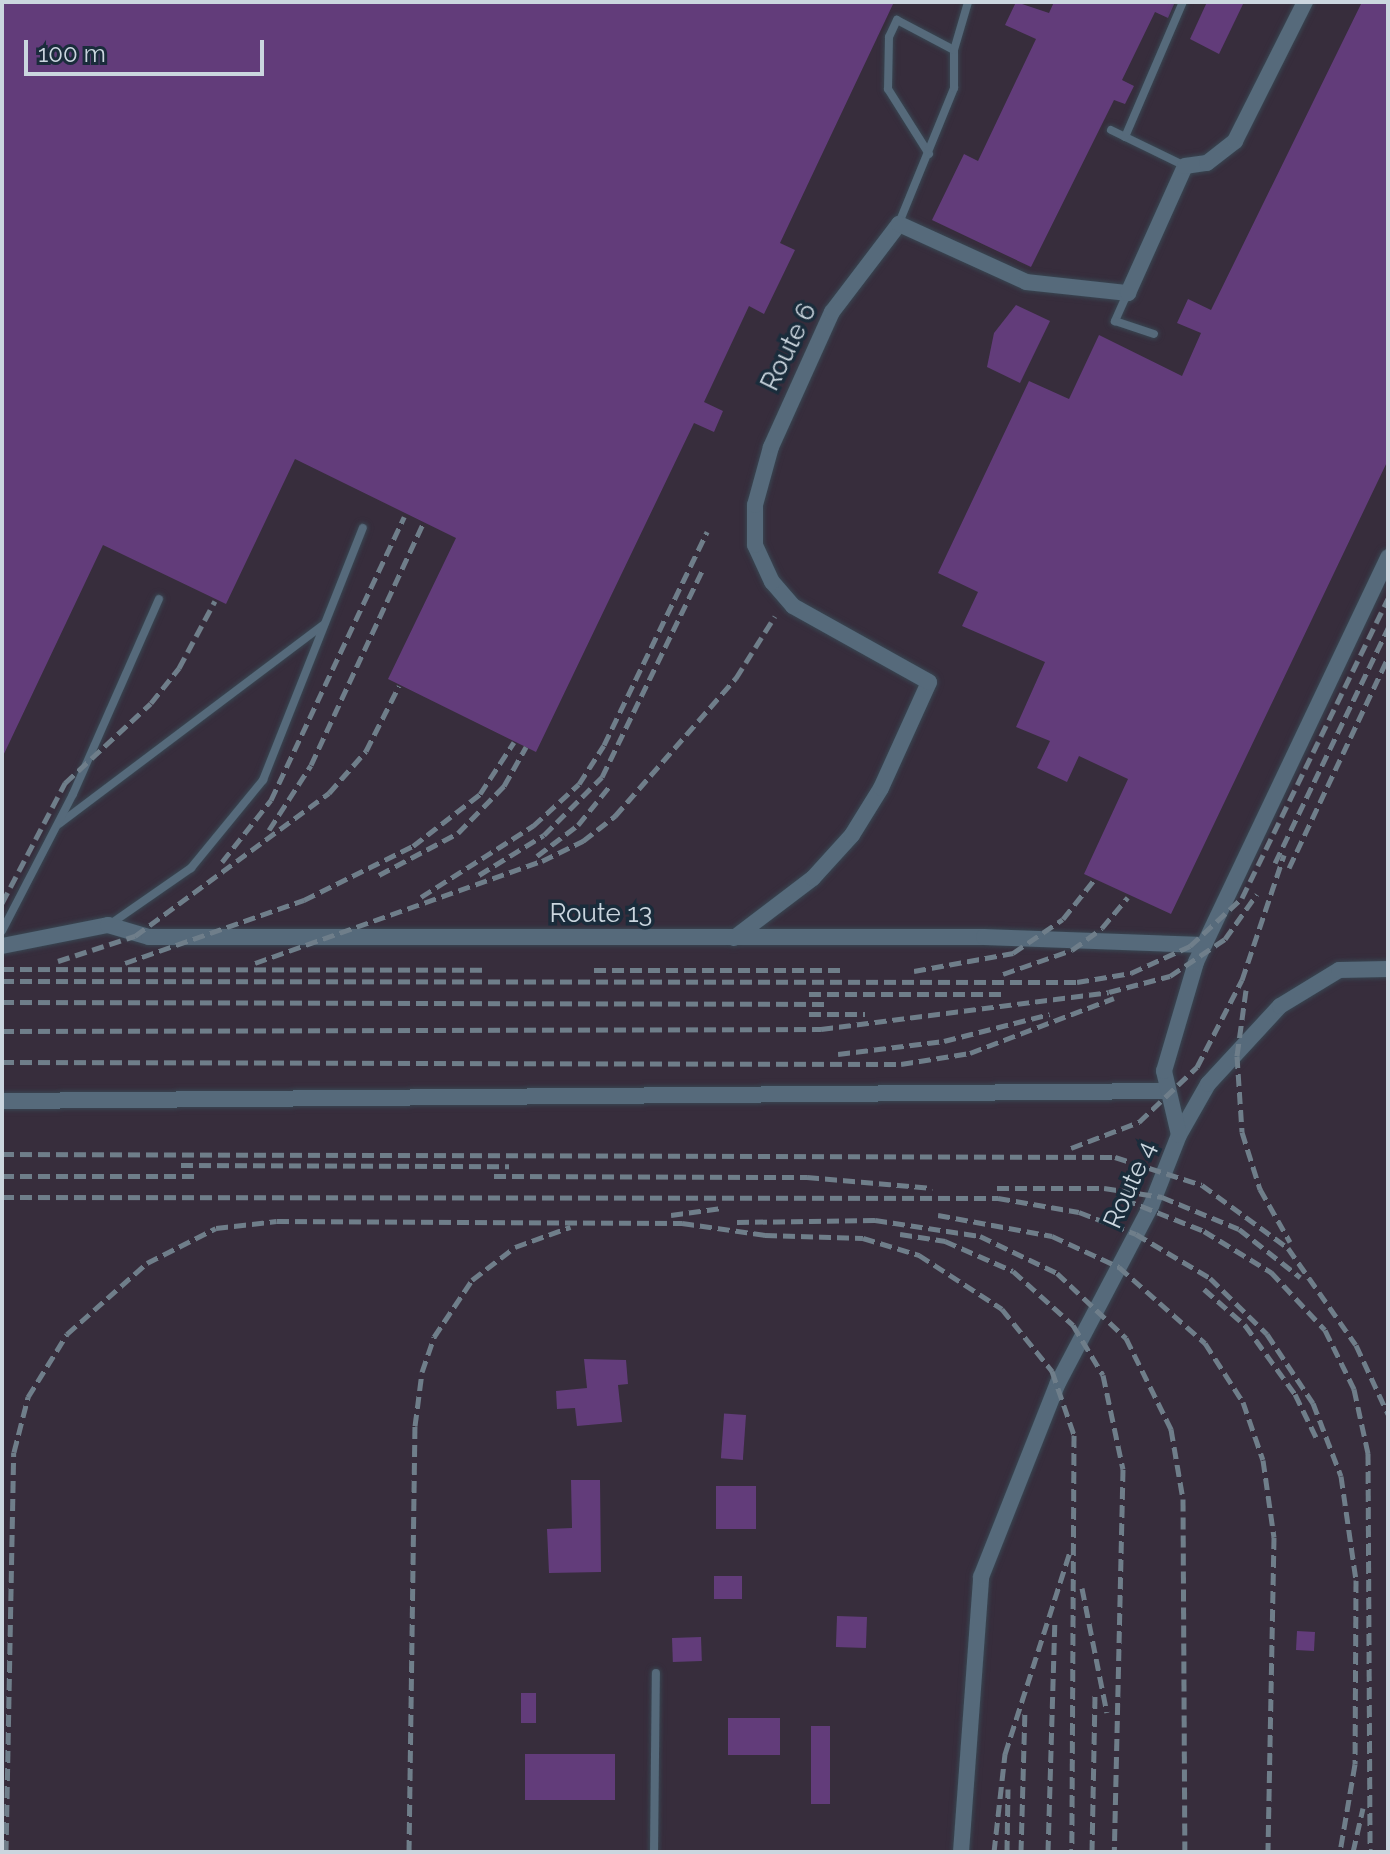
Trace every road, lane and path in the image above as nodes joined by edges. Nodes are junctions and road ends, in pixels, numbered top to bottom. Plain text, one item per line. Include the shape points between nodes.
1 (968, 2) edge
2 (1183, 2) edge
3 (1305, 2) edge
4 (954, 50) junction
5 (1111, 130) dead end
6 (1125, 137) junction
7 (929, 154) junction
8 (1185, 166) junction
9 (899, 224) junction
10 (1128, 293) junction
11 (1154, 334) dead end
12 (363, 528) dead end
13 (1388, 557) edge
14 (159, 599) dead end
15 (325, 622) junction
16 (59, 824) junction
17 (108, 925) junction
18 (2, 931) edge
19 (734, 938) junction
20 (1204, 945) junction
21 (2, 946) edge
22 (1388, 969) edge
23 (1166, 1091) junction
24 (2, 1101) edge
25 (1179, 1135) junction
26 (656, 1673) dead end
27 (959, 1850) edge
28 (654, 1852) edge

1 - 4 lane
2 - 6 lane
3 - 8 street via 1235,141 1207,163
4 - 7 lane via 954,88
4 - 7 lane via 897,20 887,45 884,69 894,105
5 - 6 lane
6 - 8 lane
7 - 9 lane
8 - 10 street
9 - 10 street via 1026,282
9 - 19 street, Route 6 via 813,344 771,447 753,525 763,566 793,606 929,682 881,788 852,835 813,878
10 - 11 lane via 1115,321
12 - 15 lane
13 - 20 street, Route 4
14 - 16 lane
15 - 16 lane
15 - 17 lane via 263,780 243,809 182,876
16 - 18 lane
17 - 19 street, Route 13 via 149,937
17 - 21 street, Route 13
19 - 20 street, Route 13 via 1030,937
20 - 23 street, Route 4 via 1164,1071
22 - 25 street via 1339,970 1280,1006 1208,1084
23 - 24 street
23 - 25 street, Route 4
25 - 27 street, Route 4 via 1151,1206 1058,1383 981,1577
26 - 28 lane

